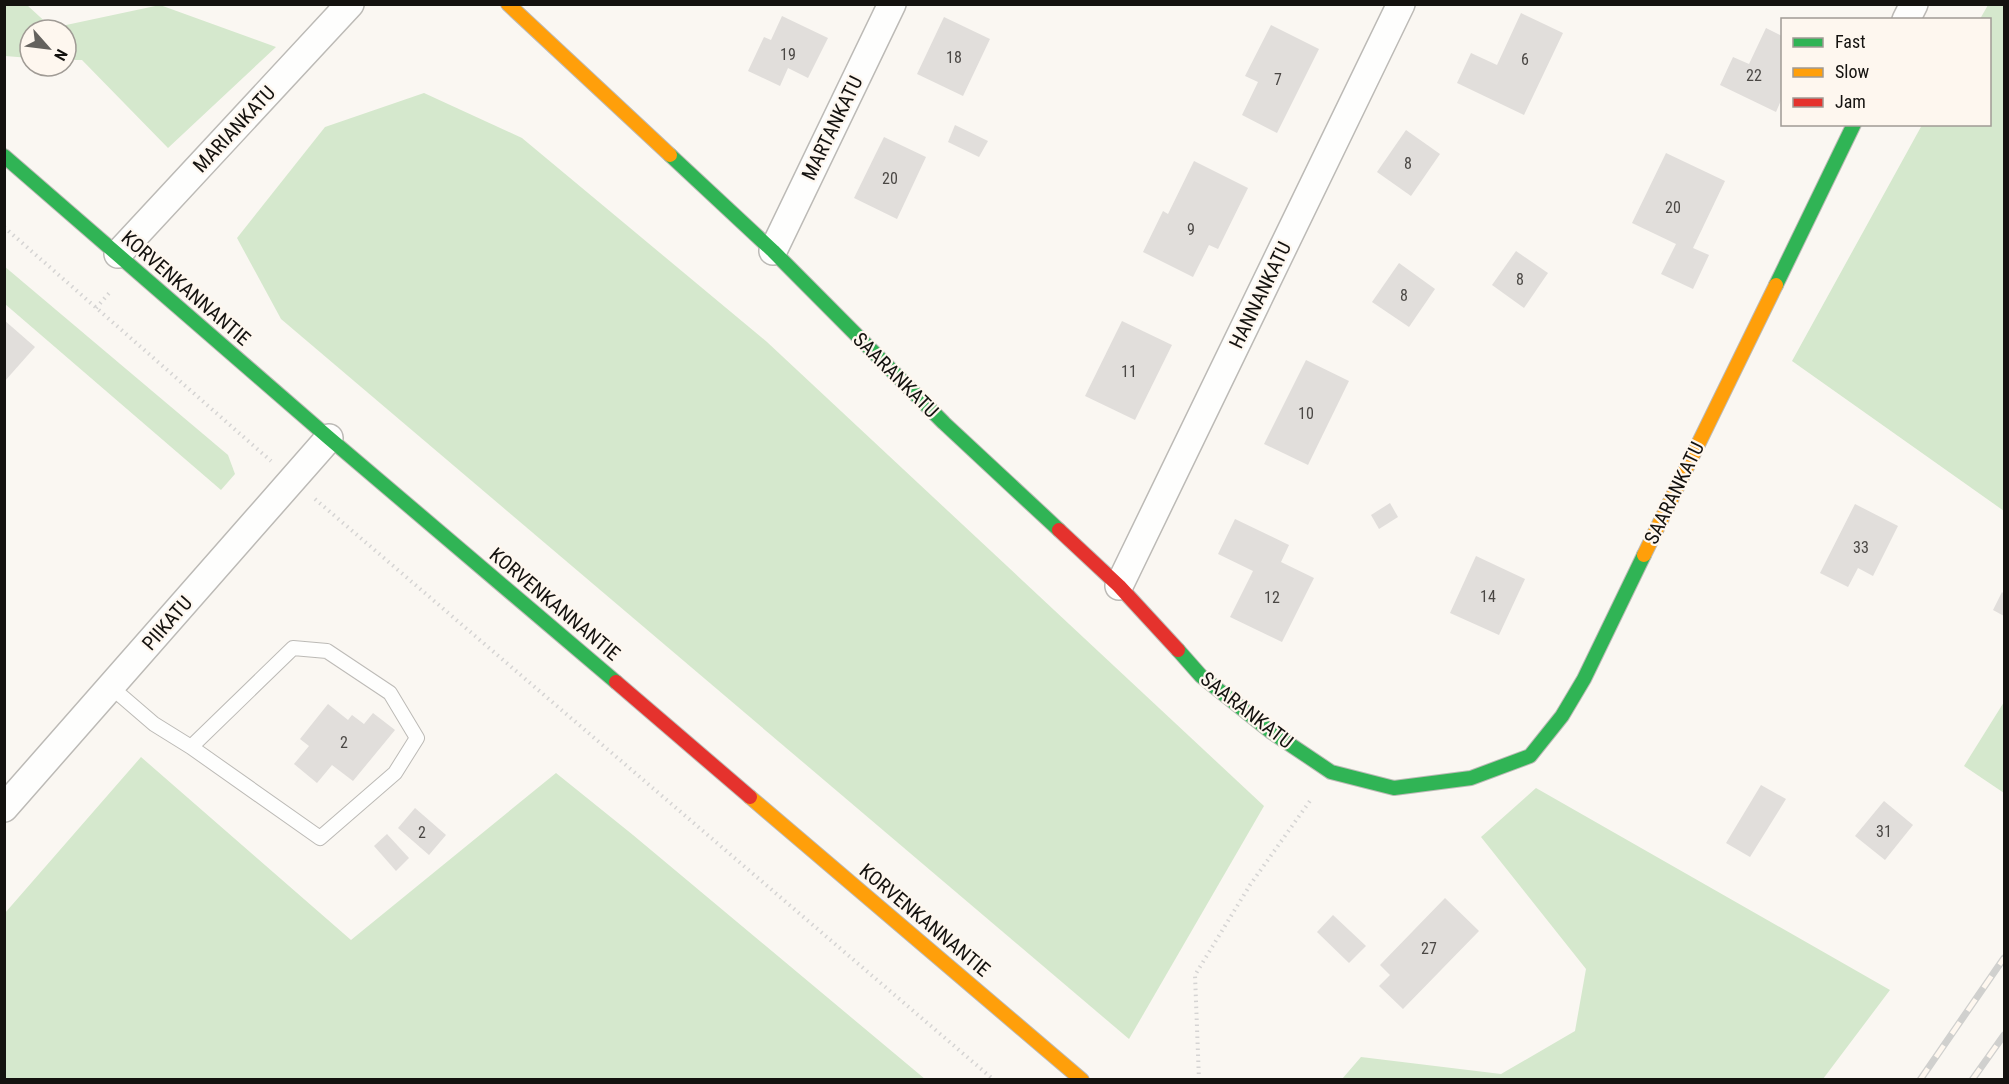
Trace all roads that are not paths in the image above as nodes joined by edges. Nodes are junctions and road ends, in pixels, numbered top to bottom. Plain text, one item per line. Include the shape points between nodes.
1 (350, 4) edge
2 (508, 4) edge
3 (892, 4) edge
4 (1401, 4) edge
5 (1914, 4) edge
6 (1907, 18) edge
7 (1853, 126) edge
8 (4, 156) edge
9 (773, 251) junction
10 (118, 254) junction
11 (329, 438) junction
12 (1119, 586) junction
13 (111, 687) junction
14 (191, 747) junction
15 (4, 808) edge
16 (1082, 1080) edge

1 - 10 street, MARIANKATU
2 - 9 street, SAARANKATU
3 - 9 street, MARTANKATU
4 - 12 street, HANNANKATU
5 - 6 street
7 - 12 street, SAARANKATU via 1584,680 1530,756 1471,778 1394,788 1330,772 1201,676
8 - 10 street, KORVENKANNANTIE
9 - 12 street, SAARANKATU via 944,423
10 - 11 street, KORVENKANNANTIE
11 - 13 street, PIIKATU
11 - 16 street, KORVENKANNANTIE
13 - 14 lane via 154,724
13 - 15 street, PIIKATU
14 - 14 lane via 293,648 327,651 390,693 417,738 394,773 320,838

